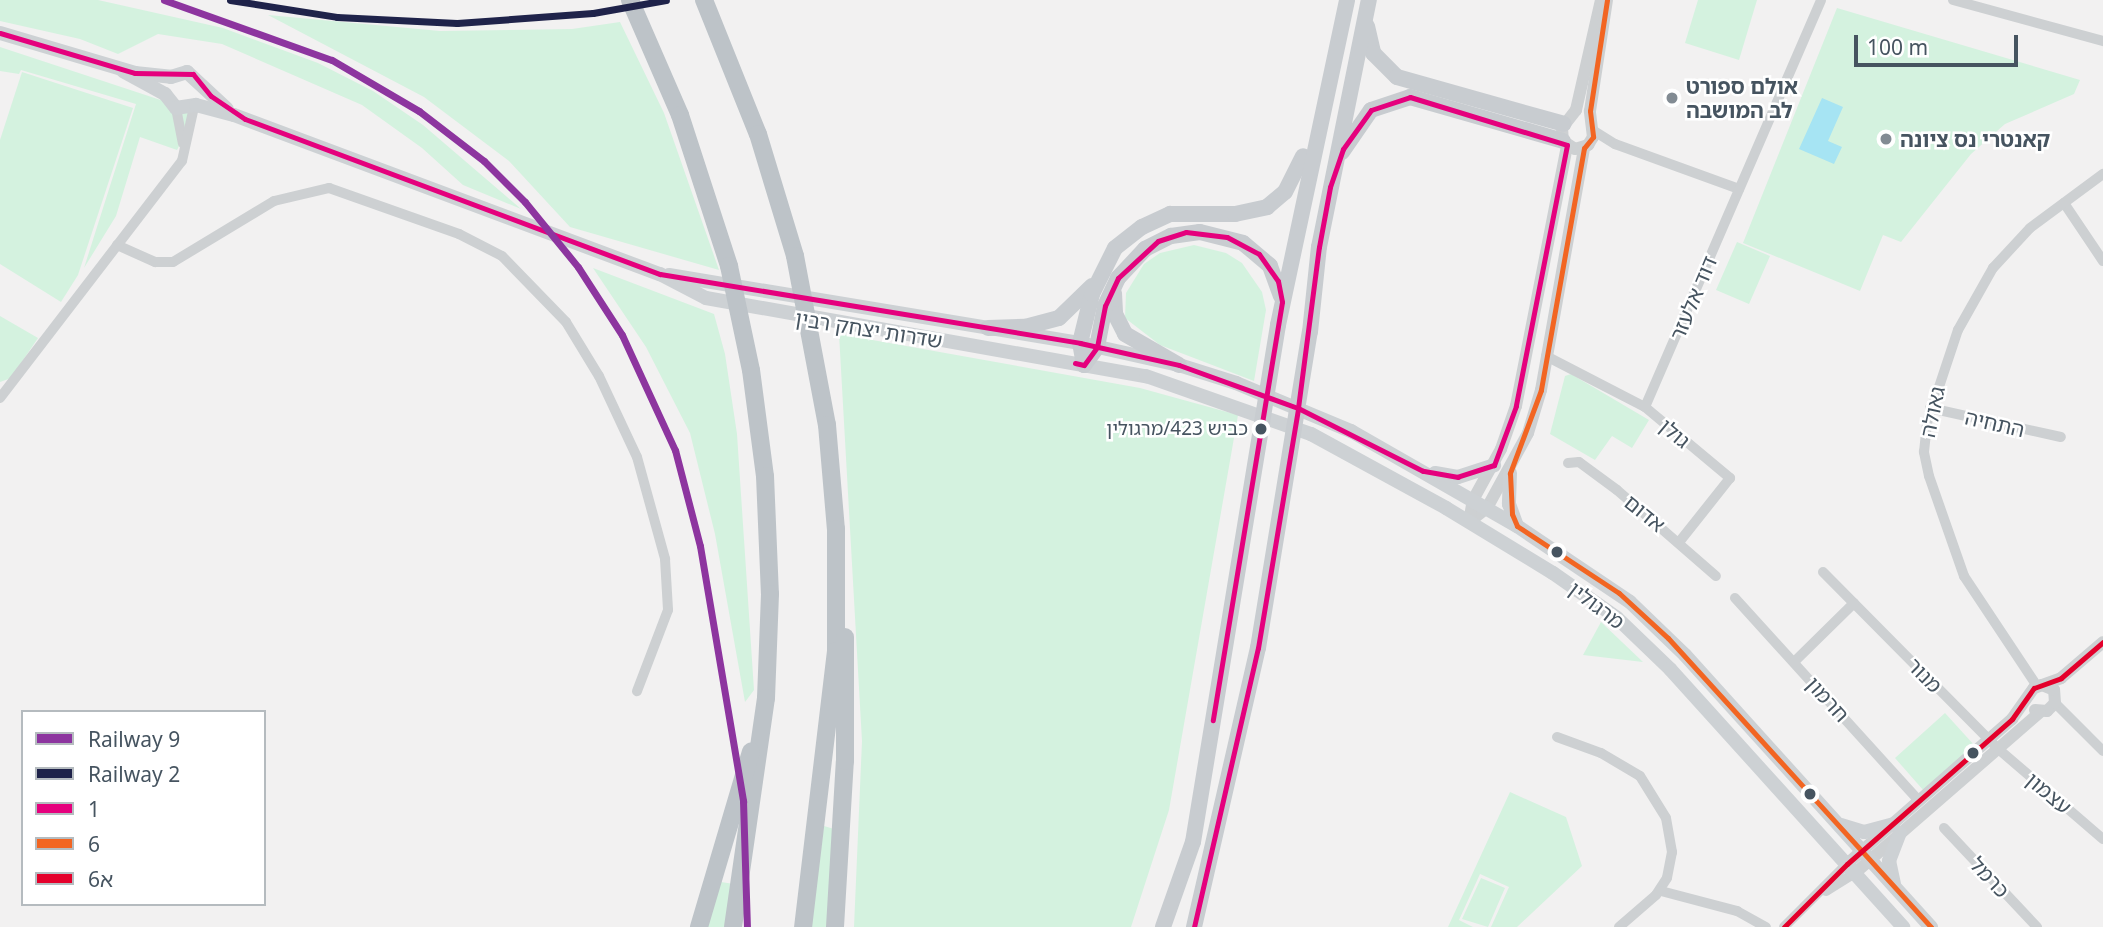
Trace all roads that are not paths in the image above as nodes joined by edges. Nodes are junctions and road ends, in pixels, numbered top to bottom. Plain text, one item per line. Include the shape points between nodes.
1 (630, 0) edge
2 (704, 0) edge
3 (1347, 0) edge
4 (1604, 0) edge
5 (1821, 0) edge
6 (1953, 0) edge
7 (1367, 6) edge
8 (0, 33) edge
9 (2103, 41) edge
10 (123, 71) junction
11 (171, 77) junction
12 (203, 89) junction
13 (165, 94) junction
14 (195, 106) junction
15 (176, 108) junction
16 (1320, 114) junction
17 (245, 119) junction
18 (1566, 132) junction
19 (1590, 136) junction
20 (181, 161) junction
21 (2103, 174) edge
22 (1330, 187) junction
23 (1739, 189) junction
24 (2064, 203) junction
25 (117, 245) junction
26 (2103, 261) edge
27 (660, 274) junction
28 (1118, 278) junction
29 (1096, 281) junction
30 (1282, 302) junction
31 (988, 328) junction
32 (1080, 343) junction
33 (1097, 347) junction
34 (1546, 356) junction
35 (1084, 365) junction
36 (1179, 365) junction
37 (0, 398) edge
38 (1646, 407) junction
39 (1930, 408) junction
40 (2061, 437) dead end
41 (1568, 463) dead end
42 (1494, 465) junction
43 (1423, 471) junction
44 (1510, 473) junction
45 (1473, 500) junction
46 (1487, 508) junction
47 (1469, 522) junction
48 (1517, 526) junction
49 (835, 529) junction
50 (1680, 541) junction
51 (1823, 572) dead end
52 (1716, 576) dead end
53 (1735, 598) dead end
54 (1854, 603) junction
55 (2103, 642) edge
56 (2082, 661) junction
57 (1794, 662) junction
58 (2036, 688) junction
59 (637, 691) dead end
60 (766, 698) junction
61 (2050, 706) junction
62 (1556, 737) dead end
63 (1992, 743) junction
64 (2103, 751) edge
65 (1919, 801) junction
66 (1833, 818) junction
67 (1896, 828) junction
68 (1944, 828) dead end
69 (2103, 839) edge
70 (1867, 855) junction
71 (1851, 869) junction
72 (1896, 888) junction
73 (1661, 891) junction
74 (699, 927) edge
75 (733, 927) edge
76 (803, 927) edge
77 (835, 927) edge
78 (1163, 927) edge
79 (1194, 927) edge
80 (1619, 927) edge
81 (1766, 927) edge
82 (1784, 927) edge
83 (1903, 927) edge
84 (1931, 927) edge
85 (2036, 927) edge

1 - 60 highway via 675,103 715,218 752,378 769,526
2 - 49 highway via 738,80 780,204 806,303 822,391
3 - 16 main road
4 - 18 street
4 - 19 street
5 - 23 street, דוד אלעזר
6 - 9 street
7 - 18 main road via 1373,53 1397,77
7 - 22 main road
8 - 10 main road, שדרות יצחק רבין via 40,41
10 - 11 main road, שדרות יצחק רבין
10 - 13 main road, שדרות יצחק רבין
11 - 12 main road, שדרות יצחק רבין via 187,72 198,78
11 - 13 main road
12 - 14 main road
12 - 17 main road, שדרות יצחק רבין
13 - 15 main road, שדרות יצחק רבין
14 - 15 main road, שדרות יצחק רבין
14 - 17 main road, שדרות יצחק רבין
14 - 20 street
15 - 20 street via 183,134
16 - 29 main road via 1296,173 1277,200 1245,213 1186,211 1155,220 1115,248
16 - 30 main road
17 - 27 main road, שדרות יצחק רבין
18 - 19 street
18 - 19 street via 1580,117
18 - 22 main road via 1398,98 1371,110 1359,124 1343,149
18 - 42 street via 1516,406
19 - 23 street
19 - 34 street
20 - 25 street
21 - 24 street, גאולה
22 - 79 main road via 1285,492 1238,748
23 - 38 street, דוד אלעזר
24 - 26 street
24 - 39 street, גאולה via 2010,247 1973,296
25 - 37 street
25 - 59 street via 155,262 173,262 274,201 329,188 460,234 502,256 566,322 599,376 637,457 665,559 668,610
27 - 31 main road, שדרות יצחק רבין
27 - 35 main road, שדרות יצחק רבין via 695,294 747,309
28 - 30 main road via 1158,241 1186,232 1216,234 1259,254 1278,281
28 - 33 main road via 1105,306
28 - 36 main road via 1114,305 1125,334
29 - 31 main road via 1059,318 1025,327
29 - 32 main road
30 - 78 main road via 1193,842
31 - 32 main road, שדרות יצחק רבין
32 - 33 main road, מרגולין
32 - 35 main road
33 - 35 main road
33 - 36 main road, מרגולין
34 - 38 street, גולן
34 - 44 street via 1528,433
35 - 47 main road, מרגולין via 1181,386 1311,434
36 - 43 main road, מרגולין via 1314,415
38 - 50 street, גולן via 1730,478
39 - 40 street, התחיה
39 - 58 street, גאולה via 1924,452 1941,520 1964,576
41 - 50 street, אדום via 1579,462
42 - 43 main road via 1458,477
42 - 45 street
43 - 45 main road, מרגולין
44 - 46 street
44 - 48 main road via 1509,504
45 - 46 main road, מרגולין
45 - 47 street
46 - 47 street
46 - 48 main road, מרגולין
47 - 71 main road, מרגולין via 1586,595 1629,628
48 - 66 main road, מרגולין via 1598,578 1653,623
49 - 76 highway via 834,685
49 - 77 highway via 848,665
50 - 52 street, אדום
51 - 54 street, מנור
53 - 57 street, חרמון
54 - 57 street
54 - 63 street, מנור
55 - 56 street
56 - 58 street
56 - 61 street
57 - 65 street, חרמון
58 - 61 street via 2054,690
58 - 61 street via 2032,708
58 - 63 street
60 - 74 highway
60 - 75 highway
61 - 63 street
61 - 64 street
62 - 73 street via 1624,765 1651,789 1671,835 1670,869
63 - 65 street
63 - 67 street
63 - 69 street, עצמון
65 - 67 street
66 - 67 main road via 1864,832
66 - 70 main road, מרגולין
67 - 70 street
67 - 72 main road via 1889,861
68 - 85 street, כרמל
70 - 71 street
70 - 72 main road, מרגולין
71 - 82 street
71 - 83 main road, מרגולין
72 - 84 main road, מרגולין
73 - 80 street
73 - 81 street via 1737,911

